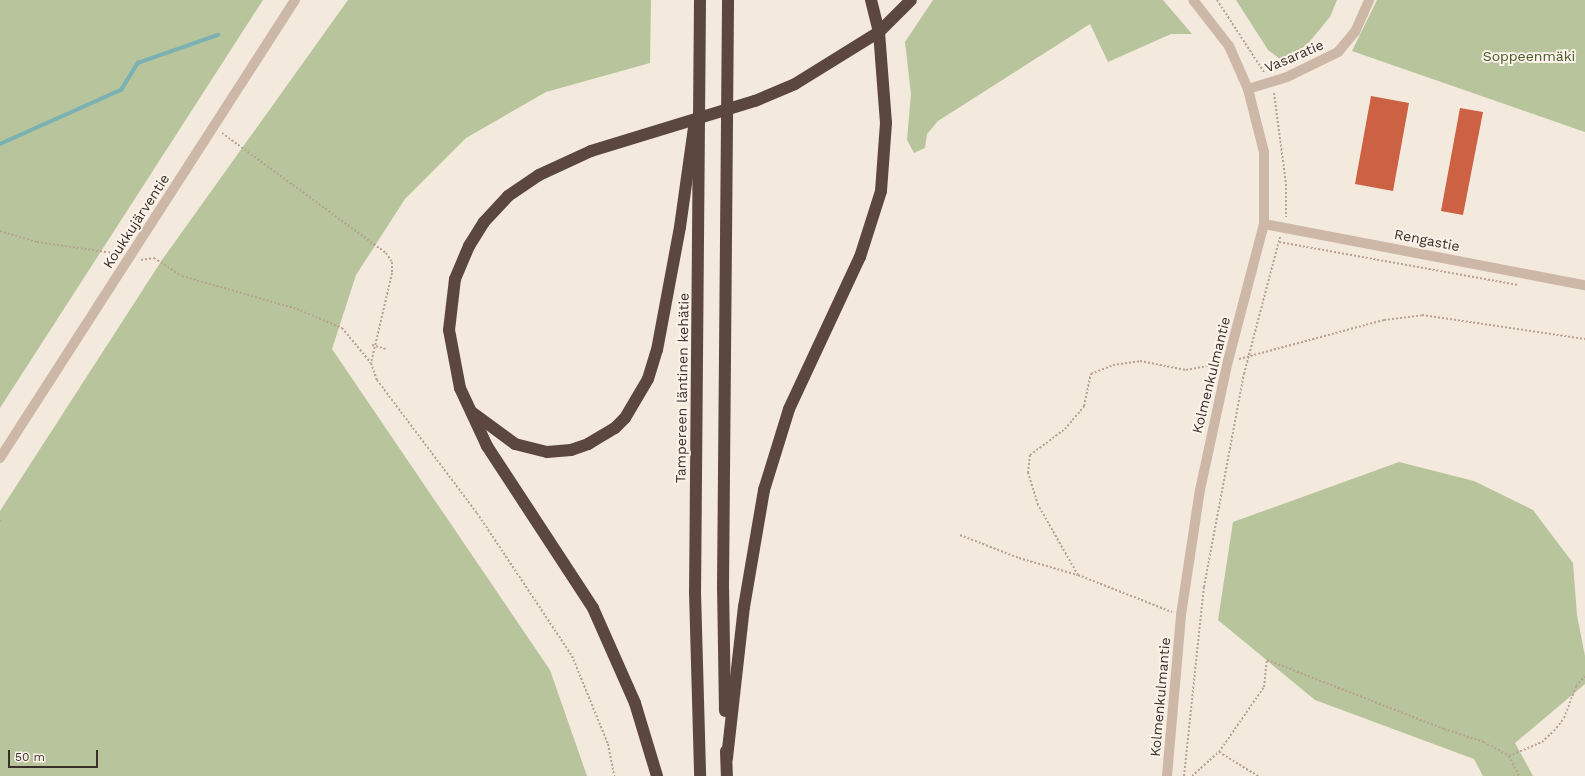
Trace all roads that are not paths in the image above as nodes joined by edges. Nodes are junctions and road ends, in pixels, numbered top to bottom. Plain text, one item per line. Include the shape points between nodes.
1 (295, 0) edge
2 (700, 0) edge
3 (728, 0) edge
4 (871, 0) edge
5 (911, 0) edge
6 (1193, 0) edge
7 (1369, 0) edge
8 (879, 32) junction
9 (1248, 89) junction
10 (695, 153) junction
11 (1264, 224) junction
12 (1585, 285) edge
13 (469, 410) junction
14 (0, 458) edge
15 (726, 758) junction
16 (657, 776) edge
17 (700, 776) edge
18 (727, 776) edge
19 (1167, 776) edge

1 - 14 street, Koukkujärventie via 215,128
2 - 10 highway, Tampereen läntinen kehätie via 700,85
3 - 15 highway via 723,589
4 - 8 highway
5 - 8 highway
6 - 9 street, Kolmenkulmantie via 1228,46
7 - 9 street, Vasaratie via 1355,32 1338,52 1317,64
8 - 13 highway via 795,84 748,103 590,151 539,175 508,196 474,235 462,260 451,296 451,349 460,388
8 - 15 highway via 886,123 881,191 860,257 789,409 764,490 750,564
9 - 11 street, Kolmenkulmantie via 1264,152
10 - 13 highway via 657,350 648,379 625,418 615,428 588,444 570,450 548,452 515,444
10 - 17 highway, Tampereen läntinen kehätie via 695,592
11 - 12 street, Rengastie
11 - 19 street, Kolmenkulmantie via 1228,361 1200,490 1181,615
13 - 16 highway via 488,446 593,608 635,703
15 - 18 highway

